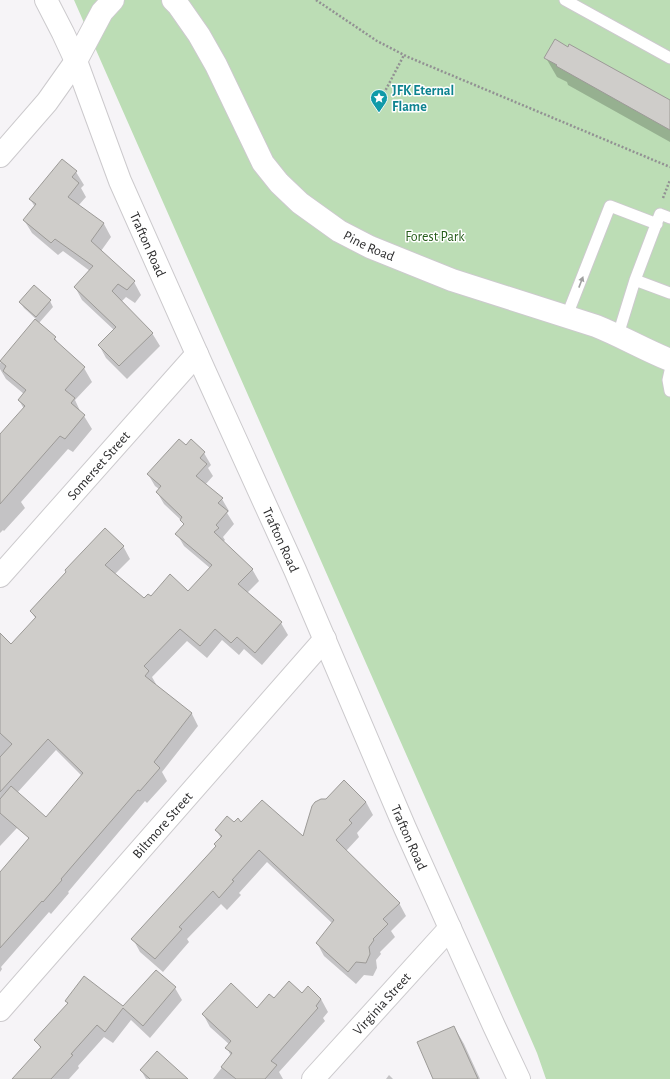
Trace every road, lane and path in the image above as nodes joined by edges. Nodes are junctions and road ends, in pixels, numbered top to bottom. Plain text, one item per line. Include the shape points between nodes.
1 (46, 0) edge
2 (113, 0) edge
3 (173, 0) edge
4 (316, 0) edge
5 (565, 0) edge
6 (404, 55) junction
7 (670, 58) edge
8 (76, 61) junction
9 (382, 97) dead end
10 (0, 156) edge
11 (670, 167) edge
12 (670, 218) edge
13 (657, 224) junction
14 (635, 280) junction
15 (670, 293) edge
16 (566, 318) junction
17 (618, 335) junction
18 (197, 354) junction
19 (670, 360) edge
20 (670, 371) edge
21 (670, 391) edge
22 (0, 576) edge
23 (325, 639) junction
24 (450, 928) junction
25 (0, 1010) edge
26 (313, 1079) edge
27 (519, 1079) edge

1 - 8 street, Trafton Road
2 - 8 street via 102,12
3 - 16 street, Pine Road via 216,65 263,163 300,203 340,231 370,247 452,280
4 - 6 path via 377,42
5 - 7 lane
6 - 9 path
6 - 11 path
8 - 10 street via 47,102
8 - 18 street, Trafton Road via 120,182
12 - 13 lane via 660,214
13 - 14 lane
16 -> 13 lane via 610,206
14 - 15 lane
14 - 17 lane
16 - 17 street, Pine Road
17 - 19 street, Pine Road
18 - 22 street, Somerset Street
18 - 23 street, Trafton Road
20 - 21 lane
23 - 24 street, Trafton Road
23 - 25 street, Biltmore Street
24 - 26 street, Virginia Street
24 - 27 street, Trafton Road

